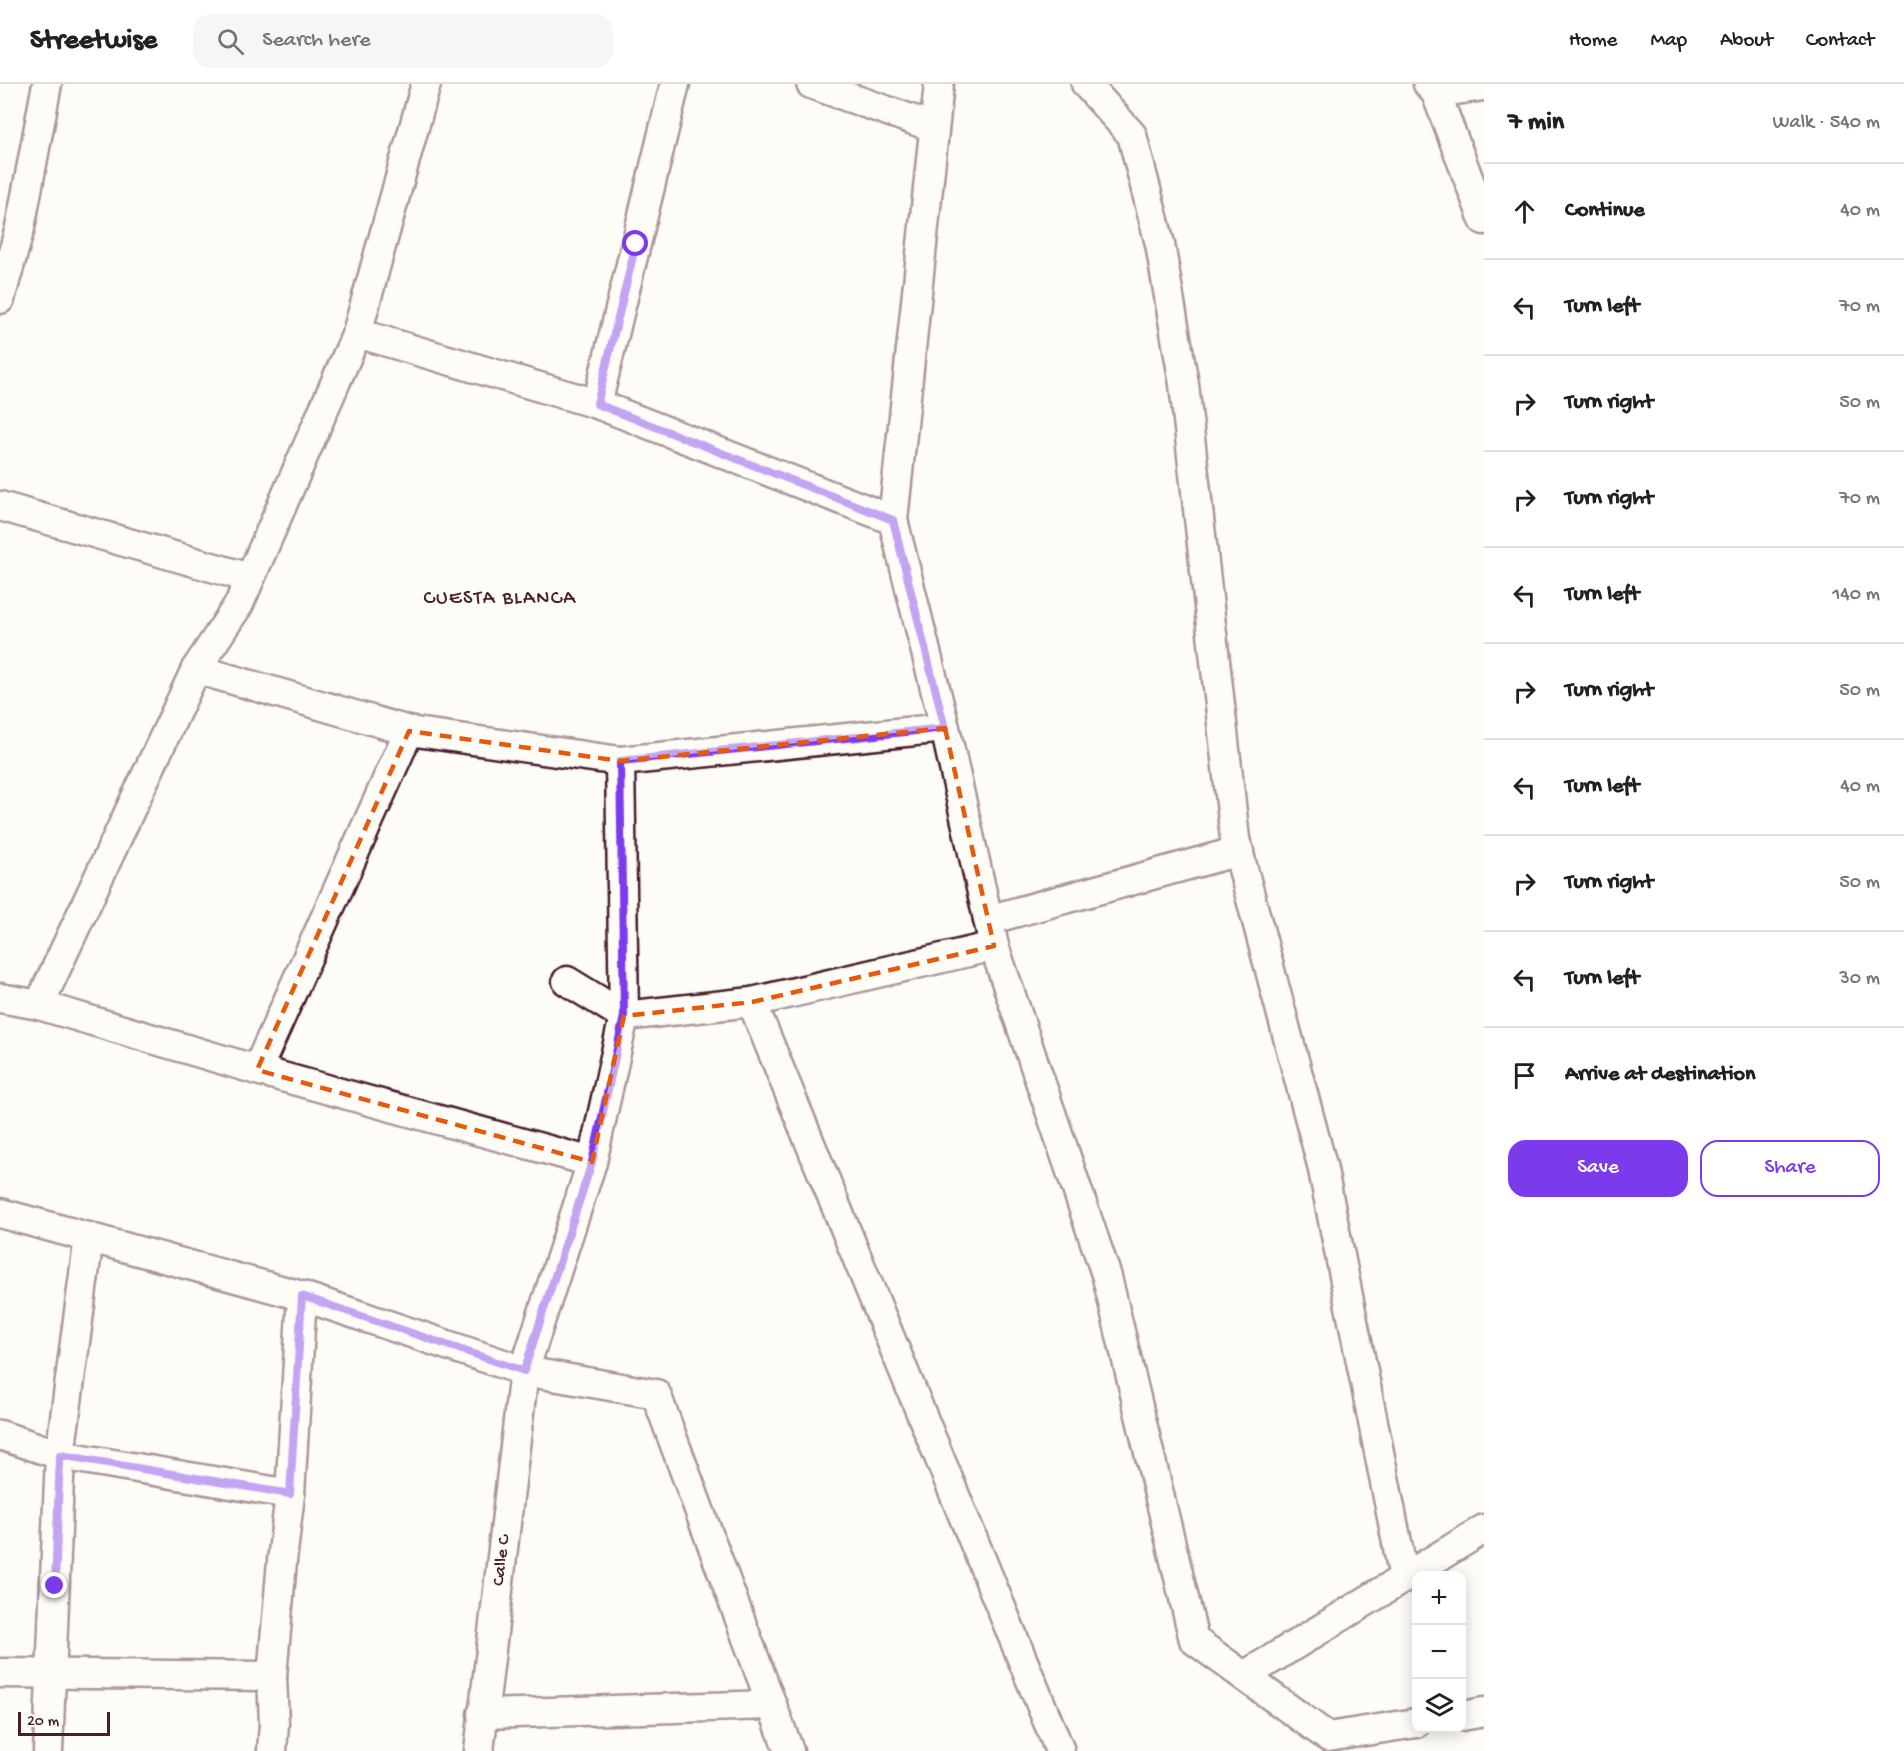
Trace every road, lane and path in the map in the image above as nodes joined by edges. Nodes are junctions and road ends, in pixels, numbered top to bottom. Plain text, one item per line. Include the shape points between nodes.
1 (47, 84) edge
2 (426, 84) edge
3 (675, 84) edge
4 (811, 84) edge
5 (939, 84) edge
6 (1086, 84) edge
7 (1484, 86) edge
8 (1432, 89) edge
9 (933, 127) junction
10 (12, 209) edge
11 (1484, 220) edge
12 (0, 298) edge
13 (357, 333) junction
14 (597, 404) junction
15 (0, 506) edge
16 (893, 520) junction
17 (250, 578) junction
18 (196, 669) junction
19 (945, 728) junction
20 (408, 731) junction
21 (620, 761) junction
22 (1239, 851) junction
23 (991, 933) junction
24 (567, 981) dead end
25 (0, 998) edge
26 (752, 1002) junction
27 (39, 1005) junction
28 (624, 1016) junction
29 (257, 1070) junction
30 (592, 1162) junction
31 (0, 1213) edge
32 (89, 1238) junction
33 (302, 1296) junction
34 (524, 1371) junction
35 (0, 1435) edge
36 (60, 1455) junction
37 (290, 1494) junction
38 (1484, 1529) edge
39 (1404, 1578) junction
40 (0, 1673) edge
41 (52, 1674) junction
42 (272, 1676) junction
43 (1244, 1676) junction
44 (772, 1705) junction
45 (1484, 1712) edge
46 (482, 1714) junction
47 (1466, 1715) edge
48 (1412, 1724) edge
49 (48, 1751) edge
50 (275, 1751) edge
51 (479, 1751) edge
52 (789, 1751) edge
53 (1060, 1751) edge

1 - 10 street
2 - 13 street
3 - 14 street
4 - 9 street
5 - 9 street
6 - 22 street via 1132,135 1161,244 1184,384
7 - 8 street
8 - 11 street
9 - 16 street
10 - 12 street
13 - 14 street
13 - 17 street
14 - 16 street
15 - 17 street
16 - 19 street
17 - 18 street via 239,604
18 - 20 street
18 - 27 street
19 - 21 street
19 - 23 street
20 - 21 street
20 - 29 street
21 - 28 street, Calle C
22 - 23 street
22 - 39 street via 1322,1165
23 - 26 street
23 - 43 street via 1107,1277 1194,1640
24 - 28 street
25 - 27 street
26 - 28 street
26 - 53 street
27 - 29 street
28 - 30 street, Calle C
29 - 30 street
30 - 34 street, Calle C
31 - 32 street
32 - 33 street
32 - 36 street
33 - 34 street
33 - 37 street
34 - 44 street via 656,1394
34 - 46 street, Calle C
35 - 36 street
36 - 37 street
36 - 41 street
37 - 42 street
38 - 39 street
39 - 43 street
40 - 41 street
41 - 42 street
41 - 49 street
42 - 50 street
43 - 48 street via 1328,1737
44 - 46 street
44 - 52 street
45 - 47 street
46 - 51 street, Calle C

